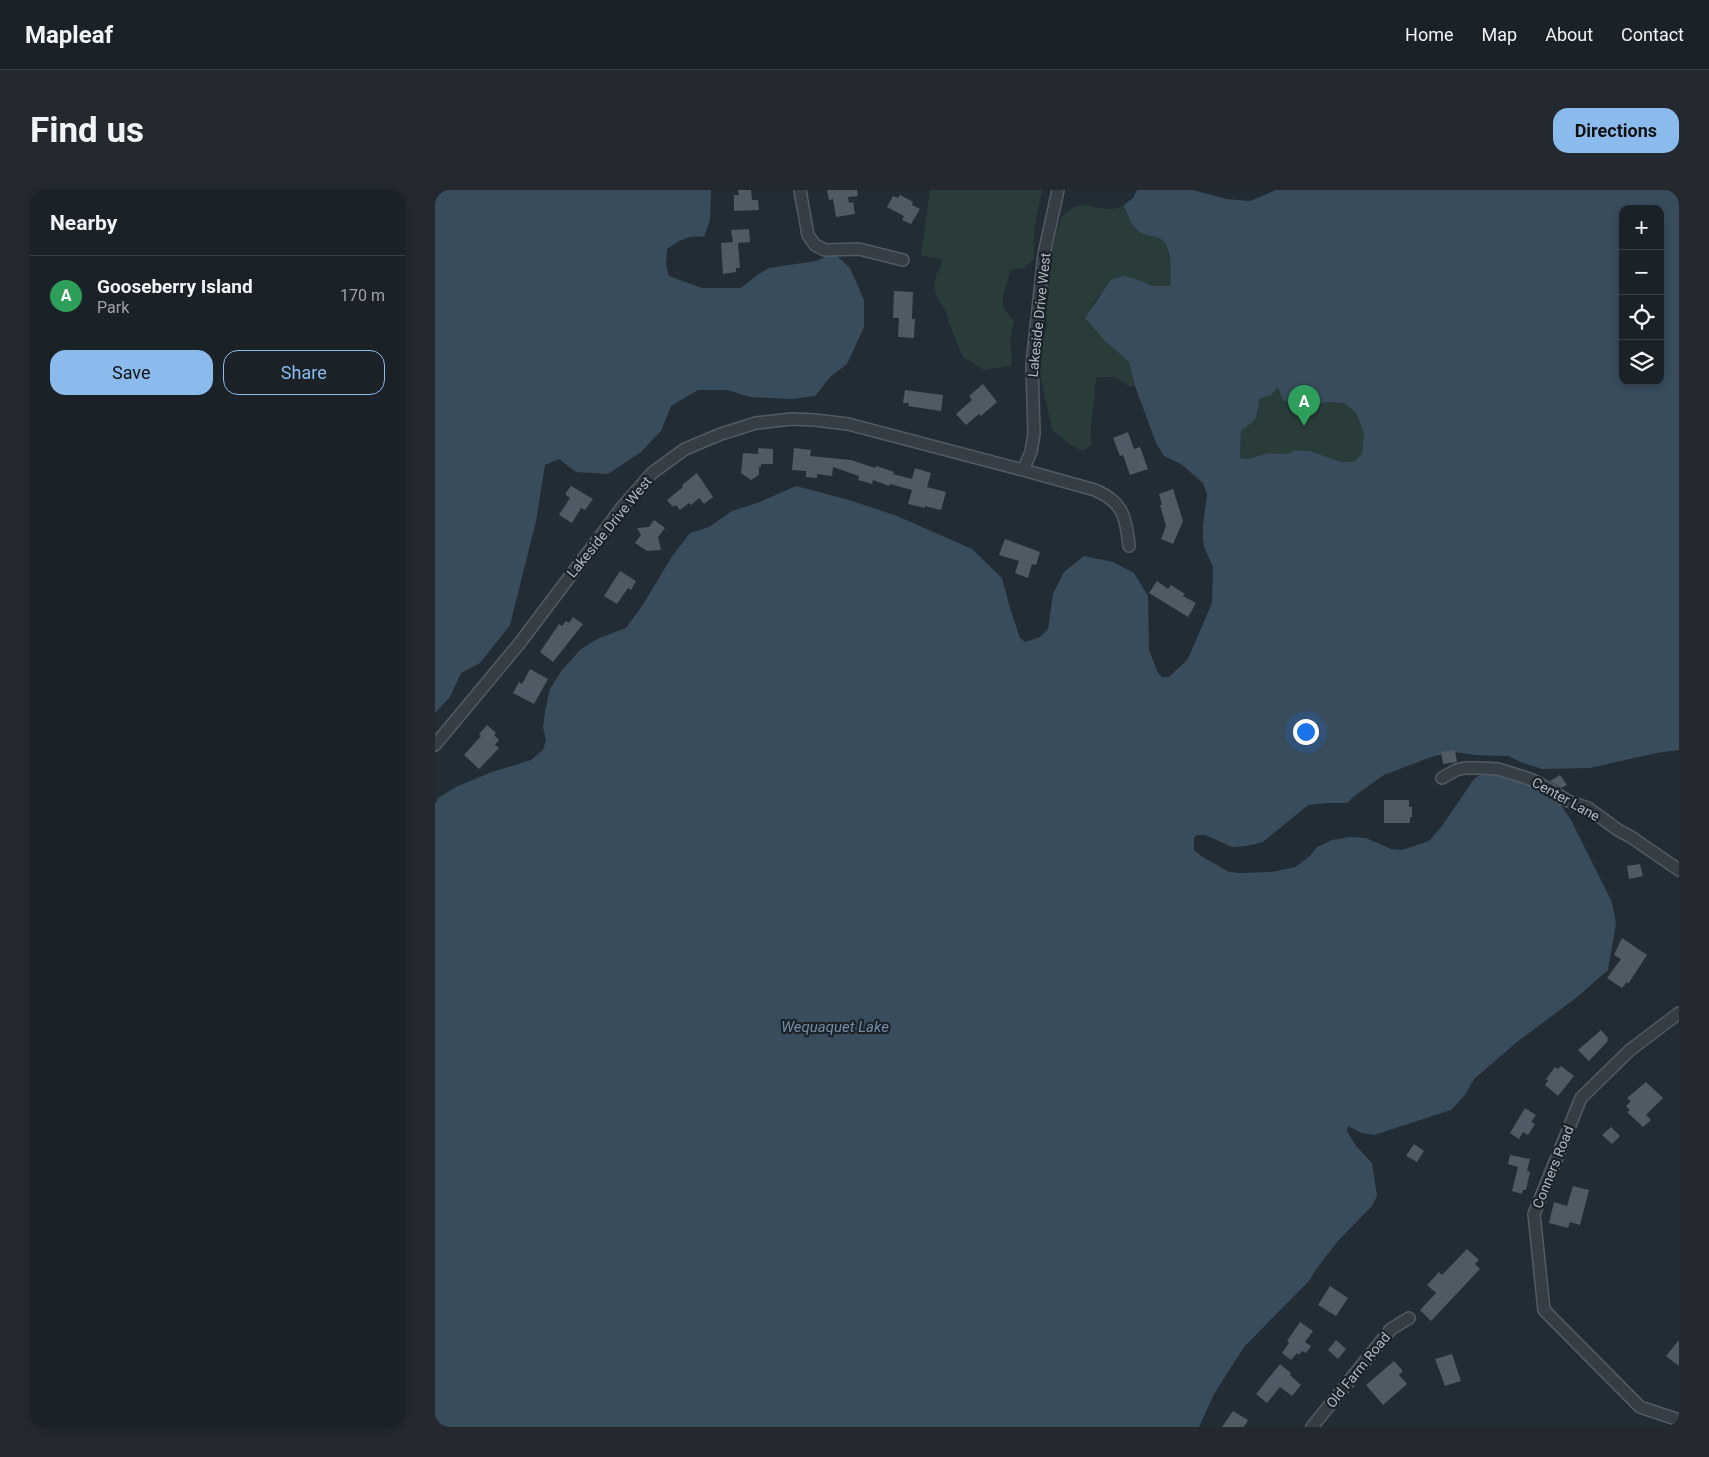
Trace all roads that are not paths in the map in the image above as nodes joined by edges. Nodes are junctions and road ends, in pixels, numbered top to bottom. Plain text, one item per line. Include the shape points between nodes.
1 (800, 190) edge
2 (1058, 190) edge
3 (903, 260) dead end
4 (1023, 470) junction
5 (1129, 546) dead end
6 (435, 745) edge
7 (1442, 778) dead end
8 (1679, 870) edge
9 (1679, 1013) edge
10 (1409, 1318) dead end
11 (1679, 1420) edge
12 (1313, 1427) edge

1 - 3 street via 808,235 815,245 825,250 859,249
2 - 4 street, Lakeside Drive West via 1044,254 1032,365 1034,434
4 - 5 street, Lakeside Drive West via 1104,494 1123,512
4 - 6 street, Lakeside Drive West via 848,424 815,420 756,423 685,449 652,473 639,487 519,644
7 - 8 street, Center Lane via 1465,768 1498,769 1517,774 1588,808
9 - 11 street, Conners Road via 1630,1050 1581,1098 1534,1214 1544,1310 1640,1407
10 - 12 street, Old Farm Road via 1391,1329

